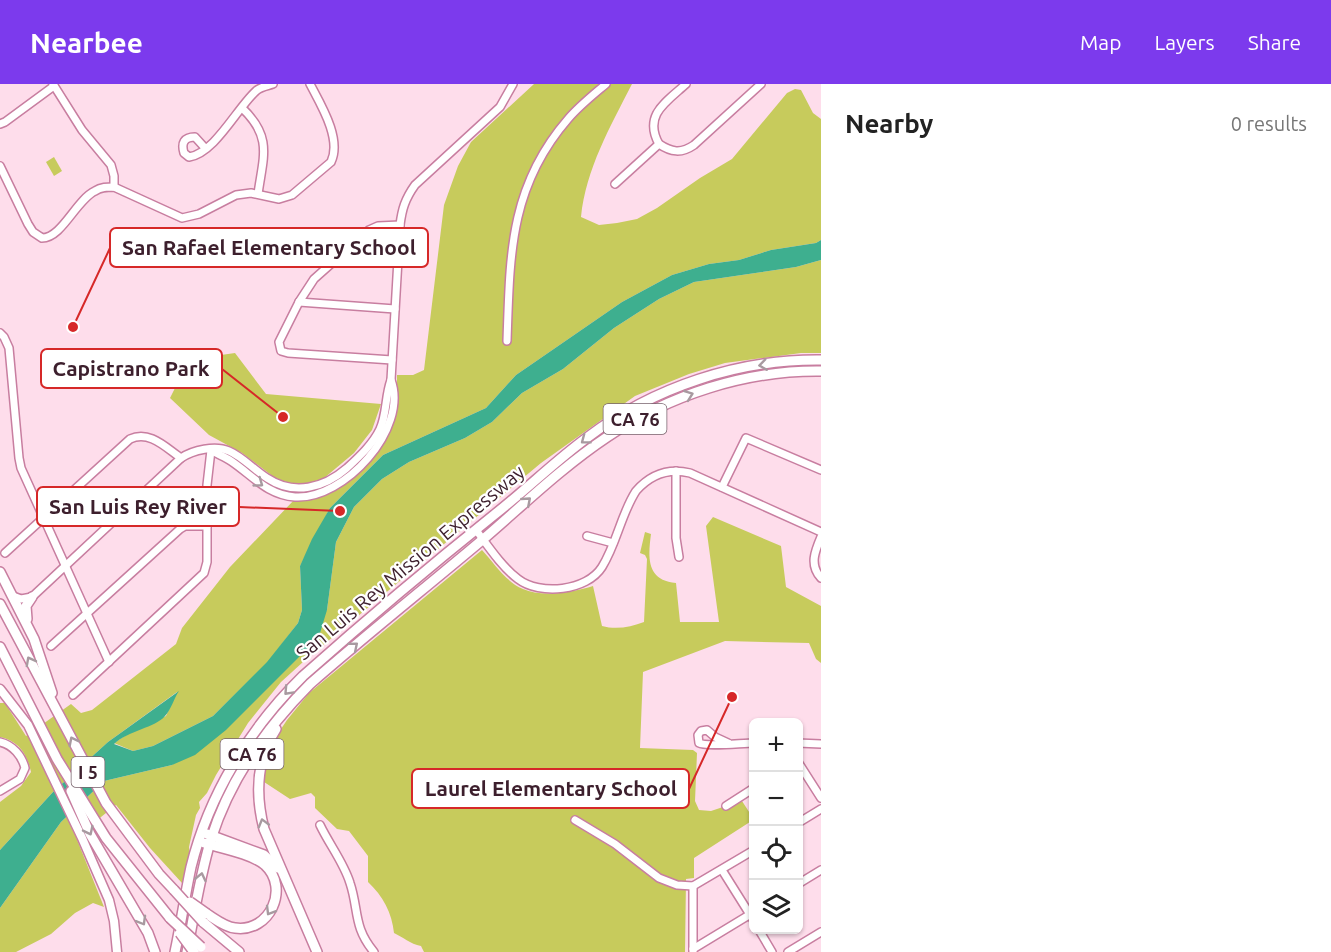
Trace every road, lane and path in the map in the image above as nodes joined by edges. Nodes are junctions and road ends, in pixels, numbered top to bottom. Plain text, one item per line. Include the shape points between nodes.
1 (273, 84) edge
2 (310, 84) edge
3 (513, 84) edge
4 (606, 84) edge
5 (686, 84) edge
6 (761, 84) edge
7 (53, 85) edge
8 (242, 108) junction
9 (0, 124) edge
10 (659, 144) junction
11 (205, 148) dead end
12 (0, 166) edge
13 (615, 184) dead end
14 (114, 187) junction
15 (258, 195) junction
16 (400, 225) junction
17 (299, 302) junction
18 (395, 309) junction
19 (0, 333) edge
20 (507, 341) dead end
21 (392, 360) junction
22 (821, 360) edge
23 (821, 371) edge
24 (211, 450) junction
25 (181, 458) junction
26 (821, 470) edge
27 (676, 471) junction
28 (722, 487) junction
29 (43, 517) junction
30 (207, 526) junction
31 (476, 530) junction
32 (821, 532) edge
33 (587, 536) dead end
34 (821, 537) edge
35 (483, 539) junction
36 (613, 543) junction
37 (4, 553) dead end
38 (680, 557) dead end
39 (65, 566) junction
40 (0, 572) edge
41 (821, 578) edge
42 (13, 596) junction
43 (32, 597) junction
44 (0, 604) edge
45 (87, 614) junction
46 (27, 624) junction
47 (51, 646) dead end
48 (0, 647) edge
49 (109, 662) junction
50 (310, 684) junction
51 (1, 691) edge
52 (73, 695) dead end
53 (58, 712) junction
54 (0, 742) edge
55 (728, 743) dead end
56 (749, 743) edge
57 (803, 744) edge
58 (821, 744) edge
59 (57, 759) junction
60 (803, 770) edge
61 (0, 791) edge
62 (749, 792) edge
63 (821, 798) edge
64 (726, 806) dead end
65 (821, 809) edge
66 (575, 820) dead end
67 (803, 820) edge
68 (320, 825) dead end
69 (206, 838) junction
70 (749, 853) edge
71 (722, 870) junction
72 (821, 870) edge
73 (803, 881) edge
74 (693, 886) junction
75 (292, 896) junction
76 (749, 911) edge
77 (205, 918) junction
78 (749, 918) edge
79 (821, 932) edge
80 (761, 934) edge
81 (201, 950) edge
82 (693, 950) edge
83 (117, 952) edge
84 (155, 952) edge
85 (175, 952) edge
86 (187, 952) edge
87 (239, 952) edge
88 (317, 952) edge
89 (374, 952) edge
90 (772, 952) edge
91 (788, 952) edge

1 - 8 street via 257,90
2 - 15 street via 334,136 334,156 292,195 279,199
3 - 16 street via 500,107 415,185 402,207
4 - 20 street via 569,118 545,150 527,186 512,240
5 - 10 street via 654,116 652,128
6 - 10 street via 688,150 674,152
7 - 9 street
7 - 14 street via 111,165
8 - 11 street
8 - 15 street via 259,127 263,141
10 - 13 street
12 - 14 street via 28,224 42,238 54,235 93,191
14 - 15 street via 182,218 236,195
16 - 17 street via 378,226 362,234 314,279
16 - 18 street
17 - 18 street
17 - 21 street via 279,342 281,351
18 - 21 street
19 - 29 street via 9,348 19,458
21 - 24 street via 392,414 384,436 338,486 322,494 295,497 271,490
22 -> 31 highway, San Luis Rey Mission Expressway / CA 76 via 729,371 647,401 589,436
35 -> 23 highway, San Luis Rey Mission Expressway / CA 76 via 591,448 646,414 716,386 779,373
24 - 25 street
24 - 30 street
25 - 29 street via 152,438 130,439
25 - 39 street
26 - 28 street via 746,438
27 - 28 street
27 - 36 street via 657,474 636,491
27 - 38 street via 676,538
28 - 32 street
29 - 37 street
29 - 39 street
30 - 45 street via 180,529
30 - 49 street via 204,573
31 - 35 street
31 -> 69 highway, San Luis Rey Mission Expressway / CA 76 via 317,663 272,708 228,773
33 - 36 street
34 - 41 street via 813,558
35 - 36 street via 517,579 546,588 577,586 590,580 603,566
50 -> 35 highway, San Luis Rey Mission Expressway / CA 76
39 - 43 street
39 - 45 street
40 - 42 highway
42 - 43 street
42 - 46 highway
43 - 46 highway via 26,606
53 -> 44 highway, I 5
45 - 47 street
45 - 49 street
46 - 53 highway
48 - 59 highway, I 5
49 - 52 street
50 - 69 highway, CA 76 via 283,712 249,758
75 -> 50 highway via 264,829 258,782 271,738
51 - 83 main road via 28,725 82,838 109,900
77 -> 53 highway, I 5, bridge via 159,874 106,803
54 - 61 street via 20,755 25,768 20,779
55 - 56 street
57 - 58 street
59 - 81 highway, I 5, bridge via 106,838
59 -> 84 highway via 90,834 148,933
60 - 63 street
62 - 64 street
65 - 67 street
66 - 74 street via 659,878
68 - 89 street via 350,881 355,915 366,943
69 - 75 highway via 264,855 280,872
69 -> 77 highway via 257,860 270,871 277,890 270,914 254,926 236,928
69 - 85 highway, San Luis Rey Mission Expressway / CA 76 via 192,865
86 -> 69 highway, San Luis Rey Mission Expressway / CA 76
70 - 71 street
71 - 74 street
71 - 76 street
72 - 73 street
74 - 82 street
75 - 88 highway
77 - 87 highway, I 5
78 - 82 street
79 - 91 street
80 - 90 street

